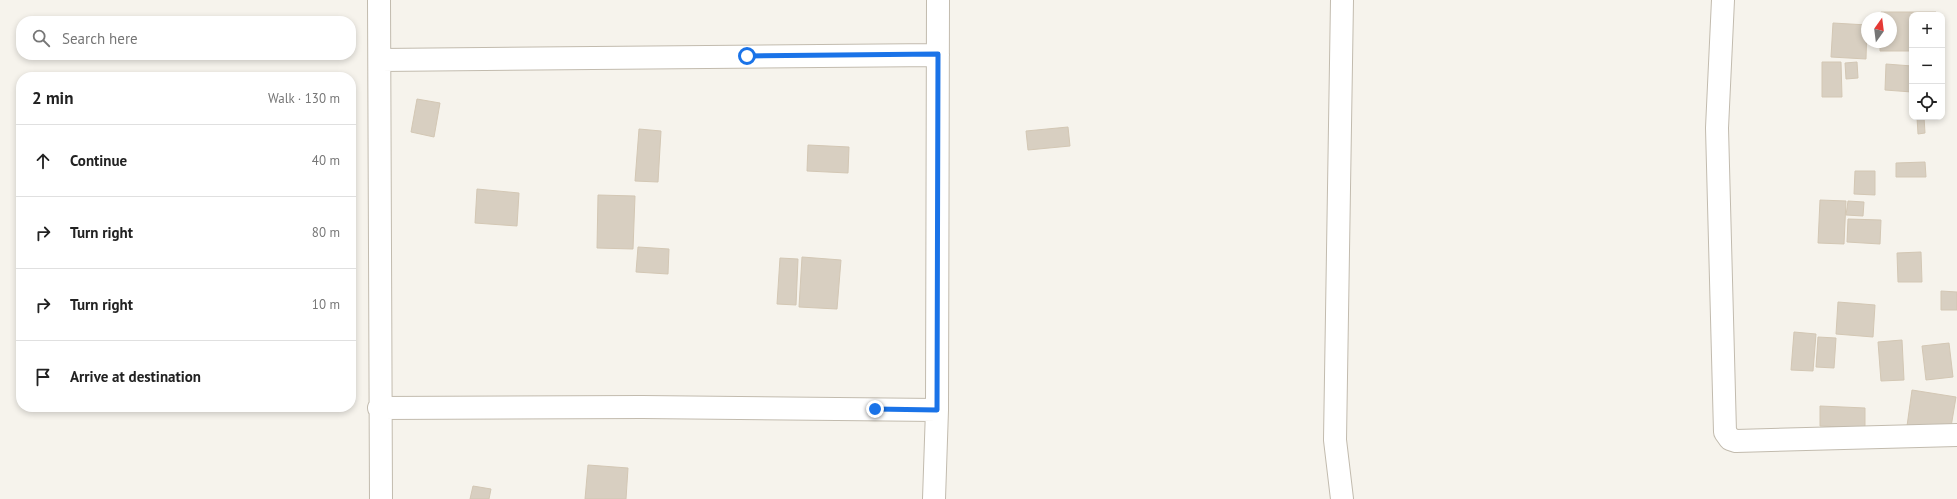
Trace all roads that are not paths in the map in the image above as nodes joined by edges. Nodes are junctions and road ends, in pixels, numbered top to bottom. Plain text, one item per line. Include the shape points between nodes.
1 (380, 0) edge
2 (938, 0) edge
3 (1342, 0) edge
4 (1723, 0) edge
5 (938, 54) junction
6 (381, 60) junction
7 (380, 408) junction
8 (937, 410) junction
9 (1957, 435) edge
10 (381, 499) edge
11 (934, 499) edge
12 (952, 499) edge
13 (1342, 499) edge

1 - 6 street
2 - 5 street
3 - 13 street via 1336,440
4 - 9 street via 1717,128 1725,432 1730,439 1736,441
5 - 6 street
5 - 8 street
6 - 7 street
7 - 8 street
7 - 10 street
8 - 11 street
11 - 12 street

